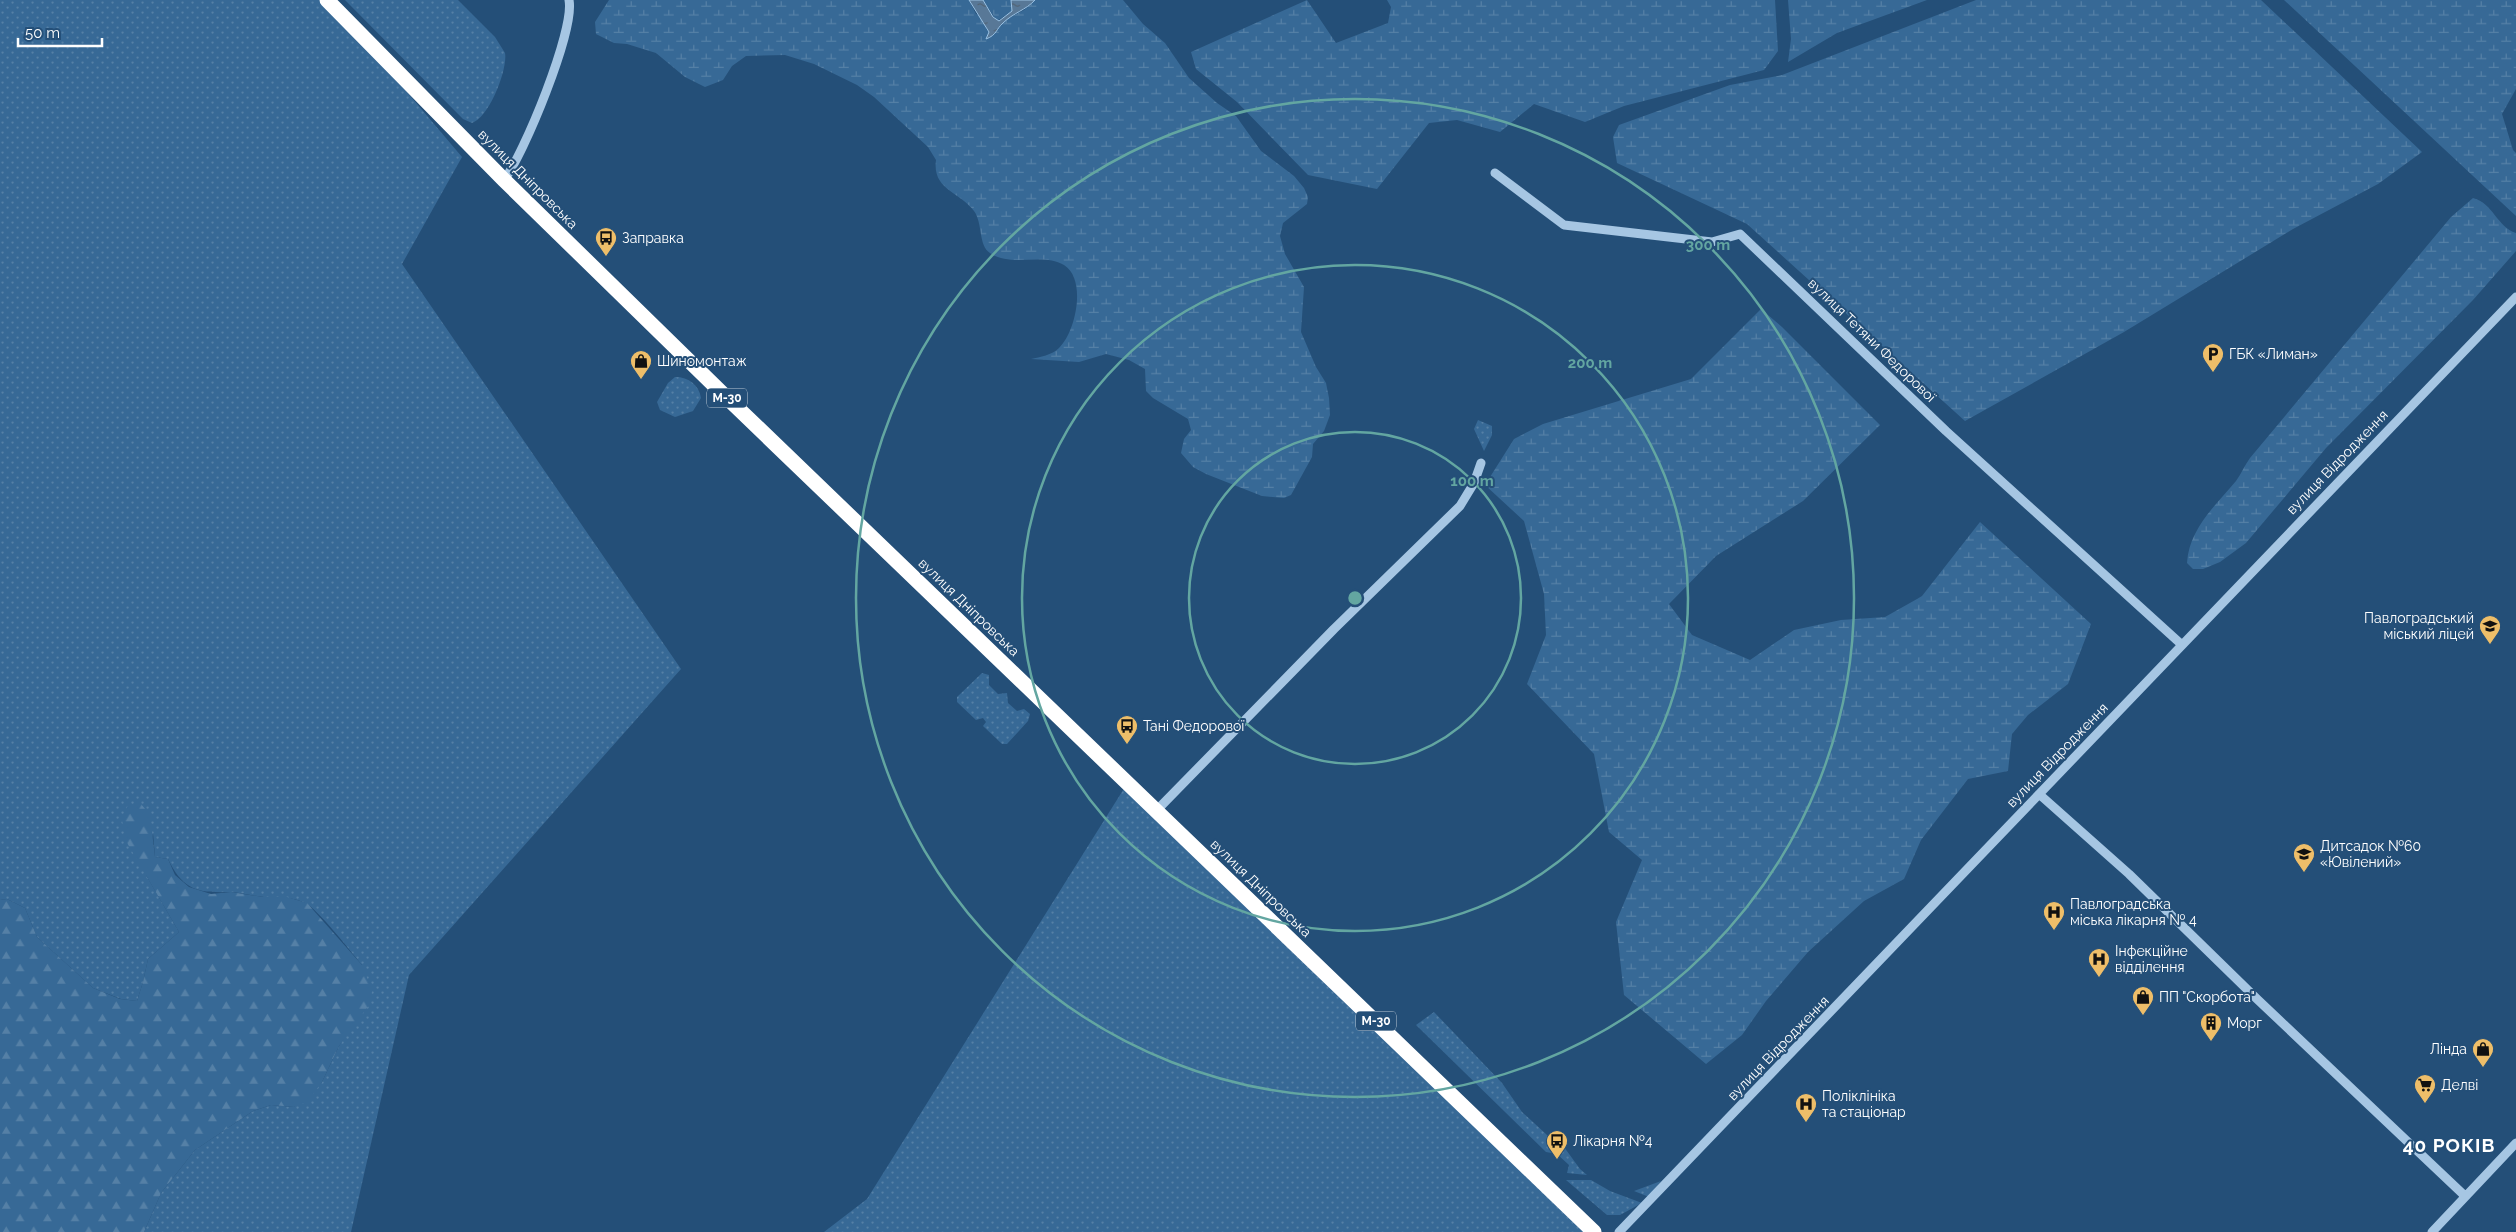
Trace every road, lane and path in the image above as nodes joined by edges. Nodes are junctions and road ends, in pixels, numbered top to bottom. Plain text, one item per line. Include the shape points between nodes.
1 (326, 0) edge
2 (569, 0) edge
3 (1495, 174) dead end
4 (504, 180) junction
5 (2516, 298) edge
6 (1481, 463) dead end
7 (2182, 644) junction
8 (2039, 794) junction
9 (1157, 810) junction
10 (2516, 1143) edge
11 (2465, 1196) junction
12 (1594, 1232) edge
13 (1619, 1232) edge
14 (2432, 1232) edge

1 - 4 highway, вулиця Дніпровська / М-30
2 - 4 street via 571,9 566,38 514,167
3 - 7 street, вулиця Тетяни Федорової via 1564,225 1712,242 1740,234 1946,431
4 - 9 highway, вулиця Дніпровська / М-30
5 - 7 street, вулиця Відродження
6 - 9 street via 1460,506
7 - 8 street, вулиця Відродження
8 - 11 street via 2129,874
8 - 13 street, вулиця Відродження
9 - 12 highway, вулиця Дніпровська / М-30
10 - 11 street
11 - 14 street

